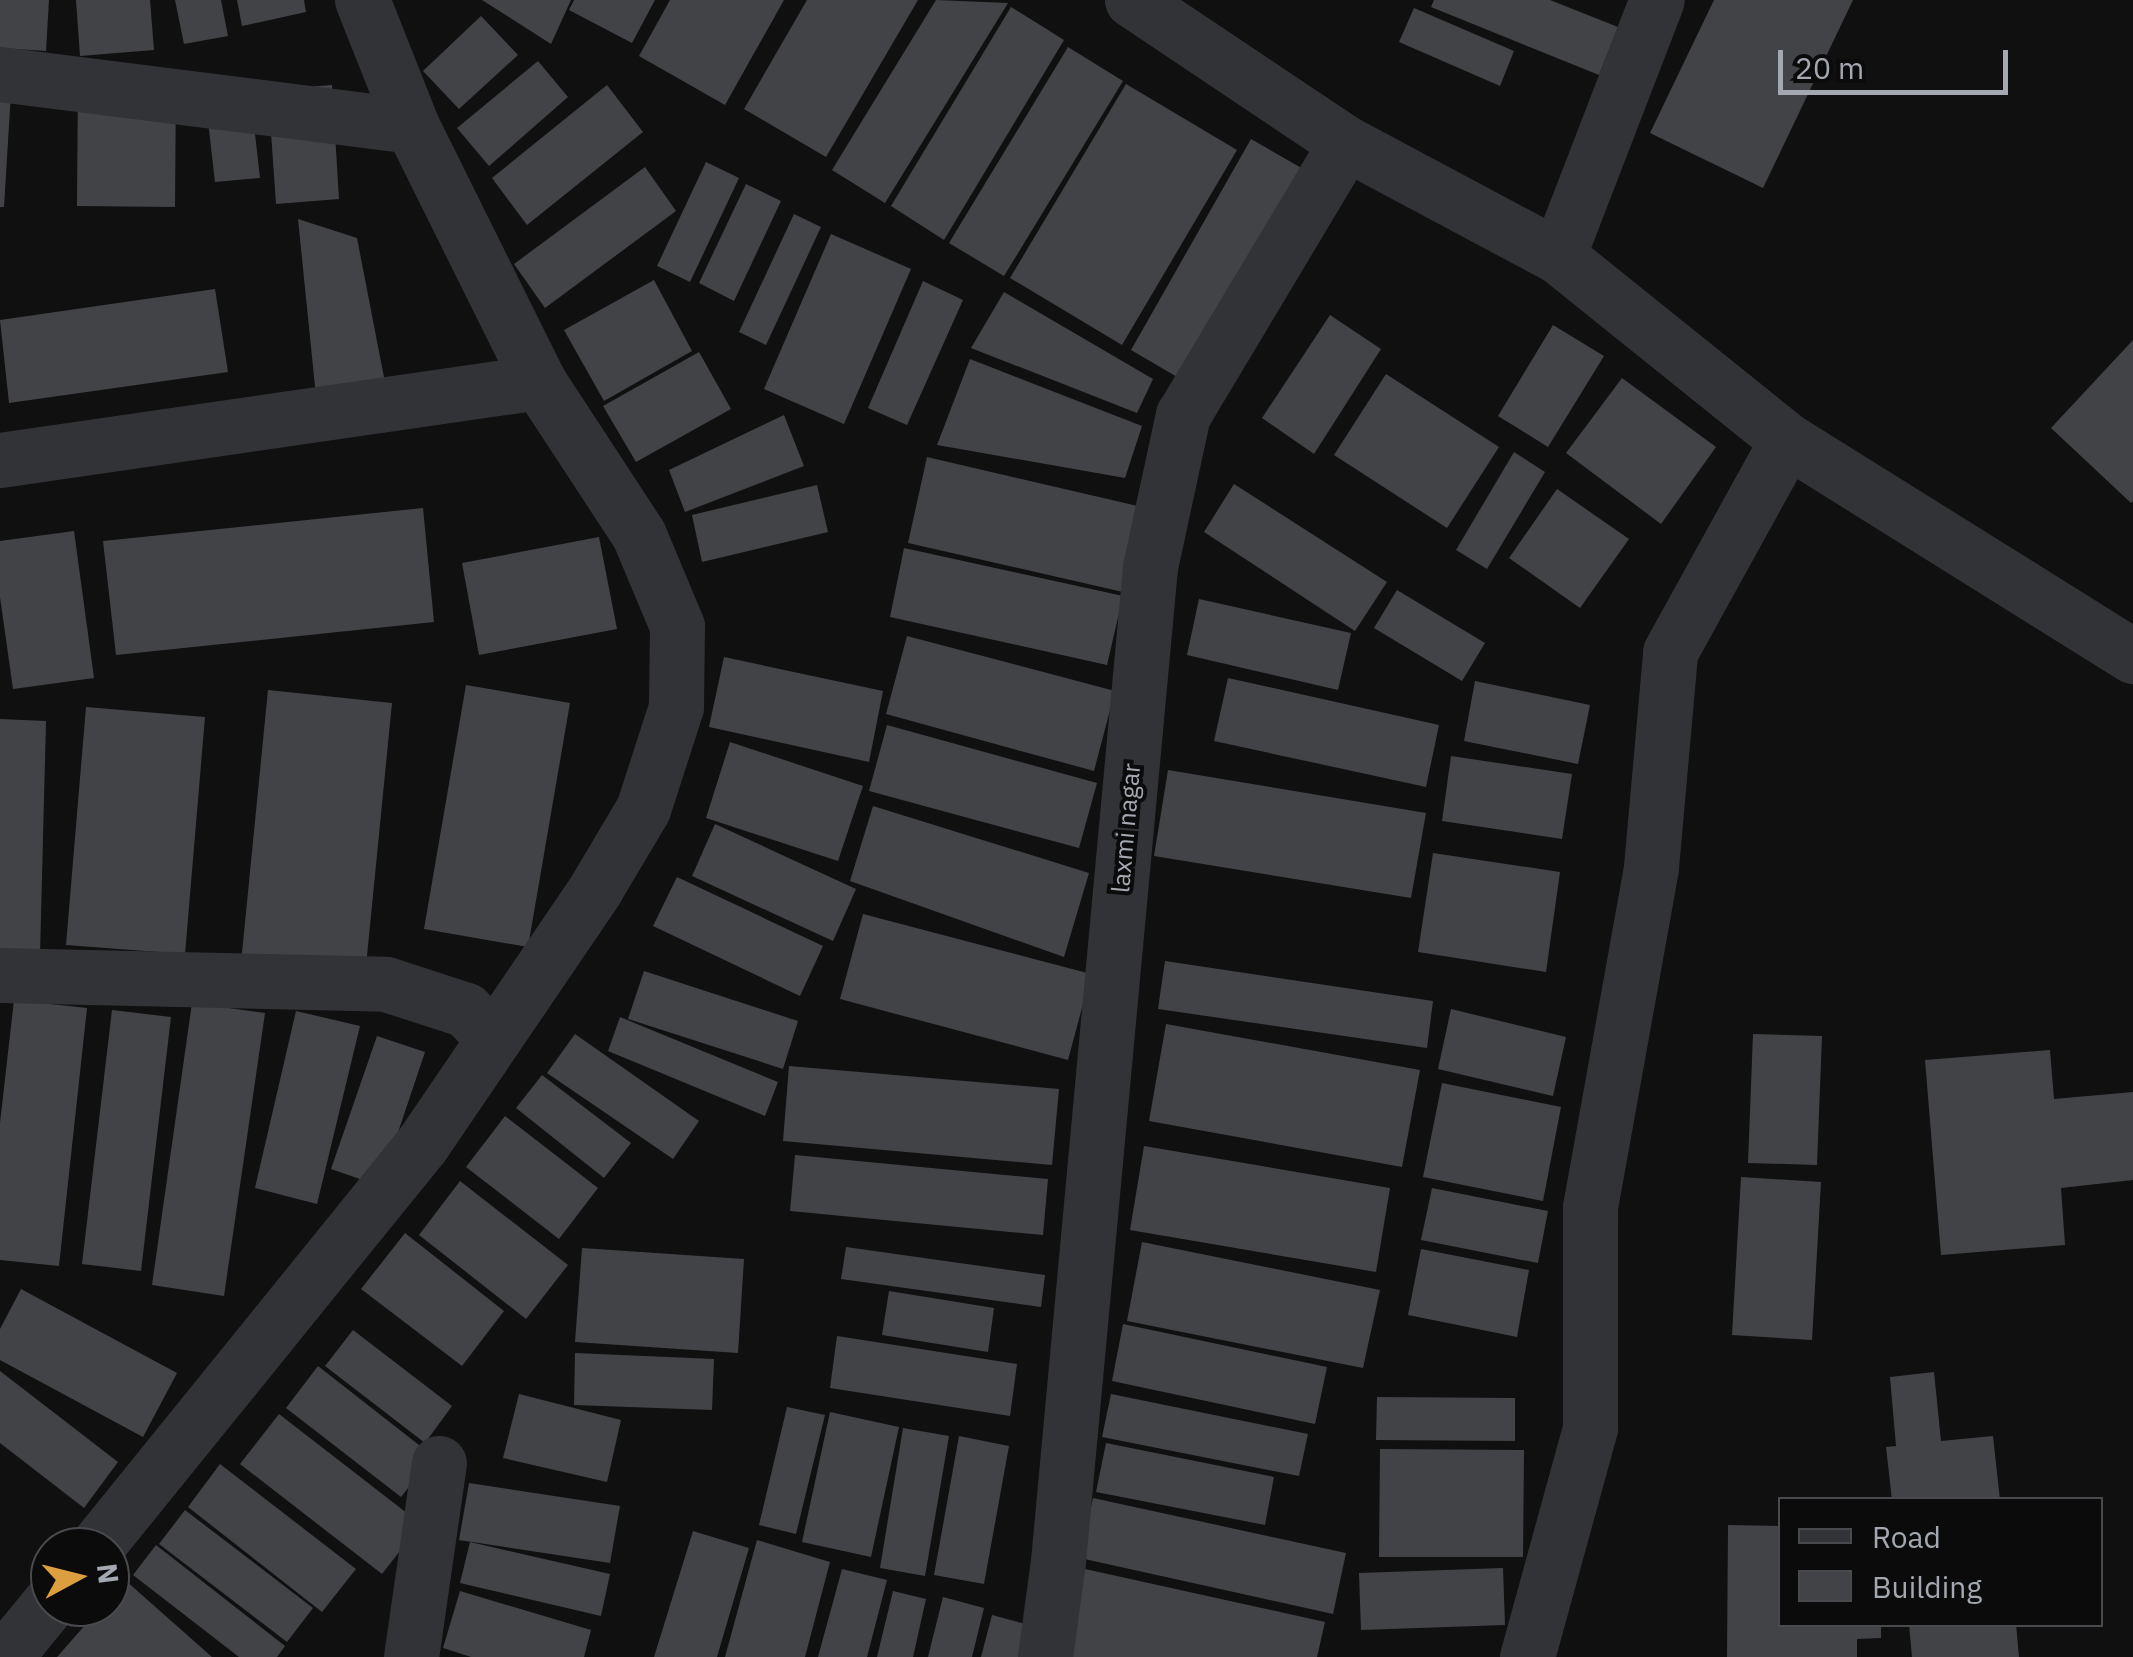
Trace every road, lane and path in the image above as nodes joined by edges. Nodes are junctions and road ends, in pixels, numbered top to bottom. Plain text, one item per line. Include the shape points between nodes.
1 (362, 0) edge
2 (1134, 0) edge
3 (1657, 0) edge
4 (0, 74) edge
5 (412, 126) junction
6 (1346, 142) junction
7 (1558, 256) junction
8 (539, 382) junction
9 (1787, 440) junction
10 (0, 460) edge
11 (2133, 656) edge
12 (0, 975) edge
13 (494, 1039) junction
14 (439, 1463) dead end
15 (112, 1527) edge
16 (30, 1626) edge
17 (5, 1657) edge
18 (411, 1657) edge
19 (1046, 1657) edge
20 (1527, 1657) edge

1 - 5 street
2 - 6 street
3 - 7 street
4 - 5 street
5 - 8 street
6 - 7 street
6 - 19 street, laxmi nagar via 1183,414 1150,567
7 - 9 street
8 - 10 street
8 - 13 street via 638,535 677,626 676,707 642,809
9 - 11 street
9 - 20 street via 1670,652 1651,868 1590,1206 1590,1428
12 - 13 street via 386,984 466,1010
13 - 15 street via 423,1143
14 - 18 street
16 - 17 street

